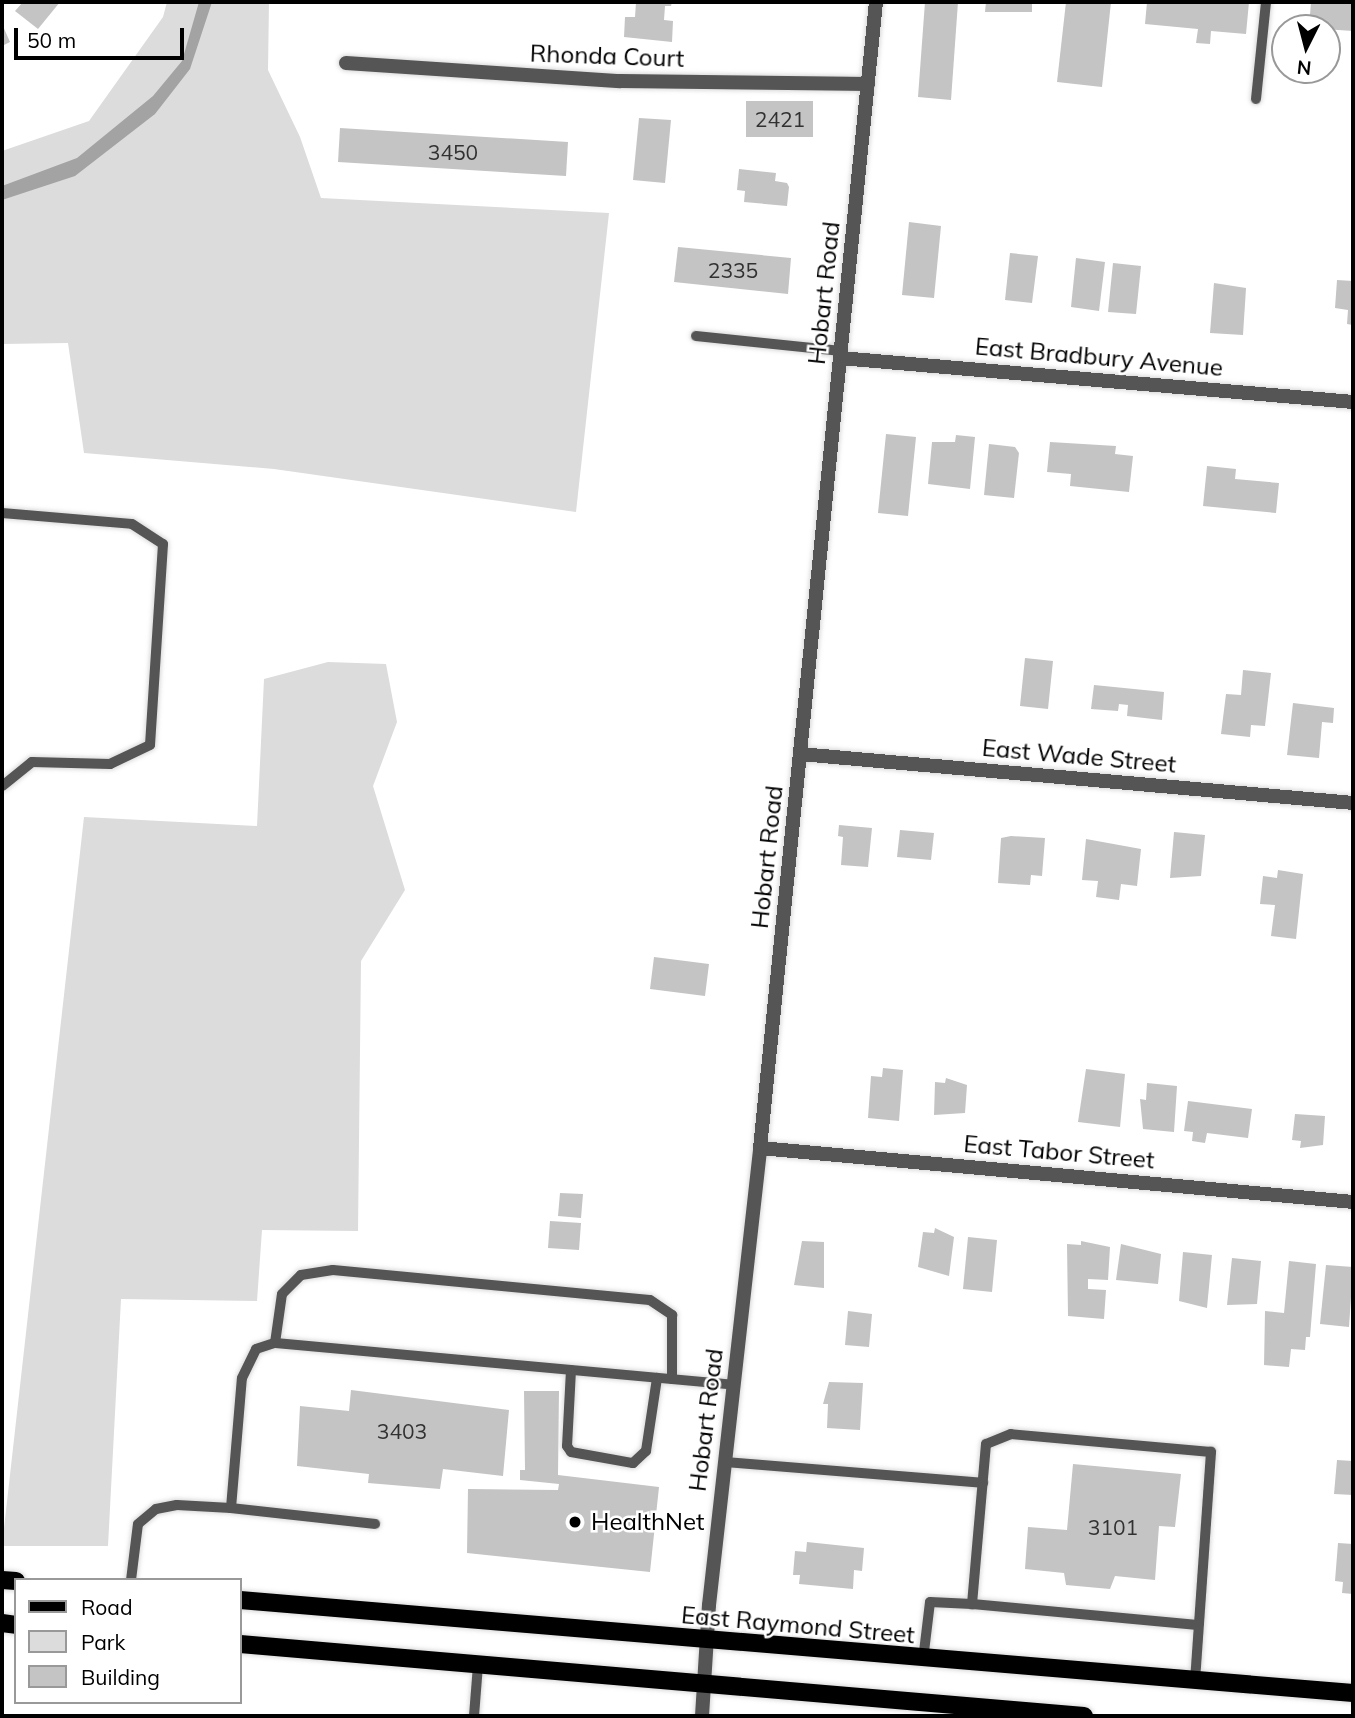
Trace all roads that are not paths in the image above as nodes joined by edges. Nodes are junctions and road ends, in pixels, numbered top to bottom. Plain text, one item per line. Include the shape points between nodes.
1 (876, 2) edge
2 (1266, 2) edge
3 (346, 63) dead end
4 (867, 84) junction
5 (1256, 99) dead end
6 (696, 337) dead end
7 (841, 355) junction
8 (1353, 402) edge
9 (2, 513) edge
10 (800, 754) junction
11 (2, 786) edge
12 (1353, 803) edge
13 (760, 1148) junction
14 (1353, 1202) edge
15 (275, 1343) junction
16 (571, 1370) junction
17 (657, 1378) junction
18 (672, 1379) junction
19 (733, 1385) junction
20 (724, 1462) junction
21 (983, 1483) junction
22 (231, 1508) junction
23 (374, 1524) dead end
24 (131, 1578) edge
25 (242, 1600) edge
26 (972, 1604) junction
27 (1198, 1625) junction
28 (708, 1642) junction
29 (242, 1644) edge
30 (923, 1660) junction
31 (478, 1665) junction
32 (1195, 1681) junction
33 (705, 1686) junction
34 (1353, 1693) edge
35 (474, 1716) edge
36 (702, 1716) edge
37 (1084, 1716) edge

1 - 4 street, Hobart Road
2 - 5 lane
3 - 4 street, Rhonda Court via 620,82
4 - 7 street, Hobart Road
6 - 7 lane
7 - 8 street, East Bradbury Avenue
7 - 10 street, Hobart Road
9 - 11 lane via 132,524 163,544 150,745 110,764 32,762
10 - 12 street, East Wade Street
10 - 13 street, Hobart Road
13 - 14 street, East Tabor Street
13 - 19 street, Hobart Road
15 - 16 lane
15 - 18 lane via 282,1294 301,1275 347,1271 650,1300 672,1315
15 - 22 lane via 256,1349 242,1378
16 - 17 lane
16 - 17 lane via 567,1446 571,1452 633,1463 646,1451
17 - 18 lane
18 - 19 lane
19 - 20 street, Hobart Road
20 - 21 lane
20 - 28 street, Hobart Road
21 - 26 lane
21 - 27 lane via 986,1444 1011,1434 1211,1452
22 - 23 lane
22 - 24 lane via 177,1504 156,1509 138,1524
25 - 28 main road, East Raymond Street
26 - 27 lane
26 - 30 lane via 930,1602
27 - 32 lane
28 - 30 main road, East Raymond Street
28 - 33 street, Hobart Road
29 - 31 main road
30 - 32 main road, East Raymond Street
31 - 33 main road
31 - 35 lane
32 - 34 main road, East Raymond Street
33 - 36 street, Hobart Road
33 - 37 main road

